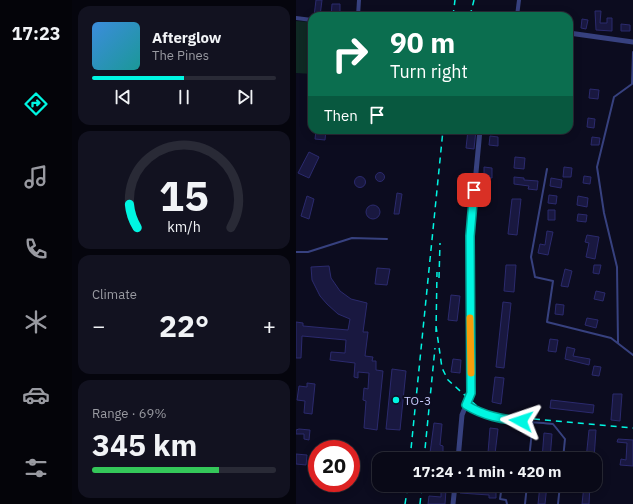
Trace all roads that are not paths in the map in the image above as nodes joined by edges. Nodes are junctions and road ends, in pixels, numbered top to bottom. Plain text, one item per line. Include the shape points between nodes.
1 (359, 0) edge
2 (519, 0) edge
3 (358, 12) edge
4 (518, 12) edge
5 (296, 18) edge
6 (308, 20) edge
7 (573, 34) edge
8 (633, 42) edge
9 (633, 52) edge
10 (480, 134) edge
11 (547, 168) dead end
12 (387, 239) dead end
13 (296, 252) edge
14 (618, 343) junction
15 (633, 355) edge
16 (466, 405) junction
17 (533, 422) junction
18 (459, 452) edge
19 (530, 452) edge
20 (563, 452) edge
21 (454, 492) edge
22 (501, 492) edge
23 (526, 492) edge
24 (559, 492) edge
25 (453, 504) edge
26 (507, 504) edge
27 (525, 504) edge
28 (558, 504) edge

1 - 3 street
2 - 4 street
5 - 6 street
7 - 8 street
9 - 14 lane via 632,84 614,97 597,167 604,213 617,267
10 - 16 street via 470,236 471,393
11 - 14 lane via 531,257 535,277 553,280 547,322 612,338
12 - 13 lane via 352,238 308,252
14 - 15 lane
16 - 17 lane via 479,413 498,419
16 - 18 street via 462,415
17 - 19 lane
17 - 20 lane via 556,426 564,439
21 - 25 street
22 - 26 lane via 500,499 506,500
23 - 27 lane
24 - 28 lane

